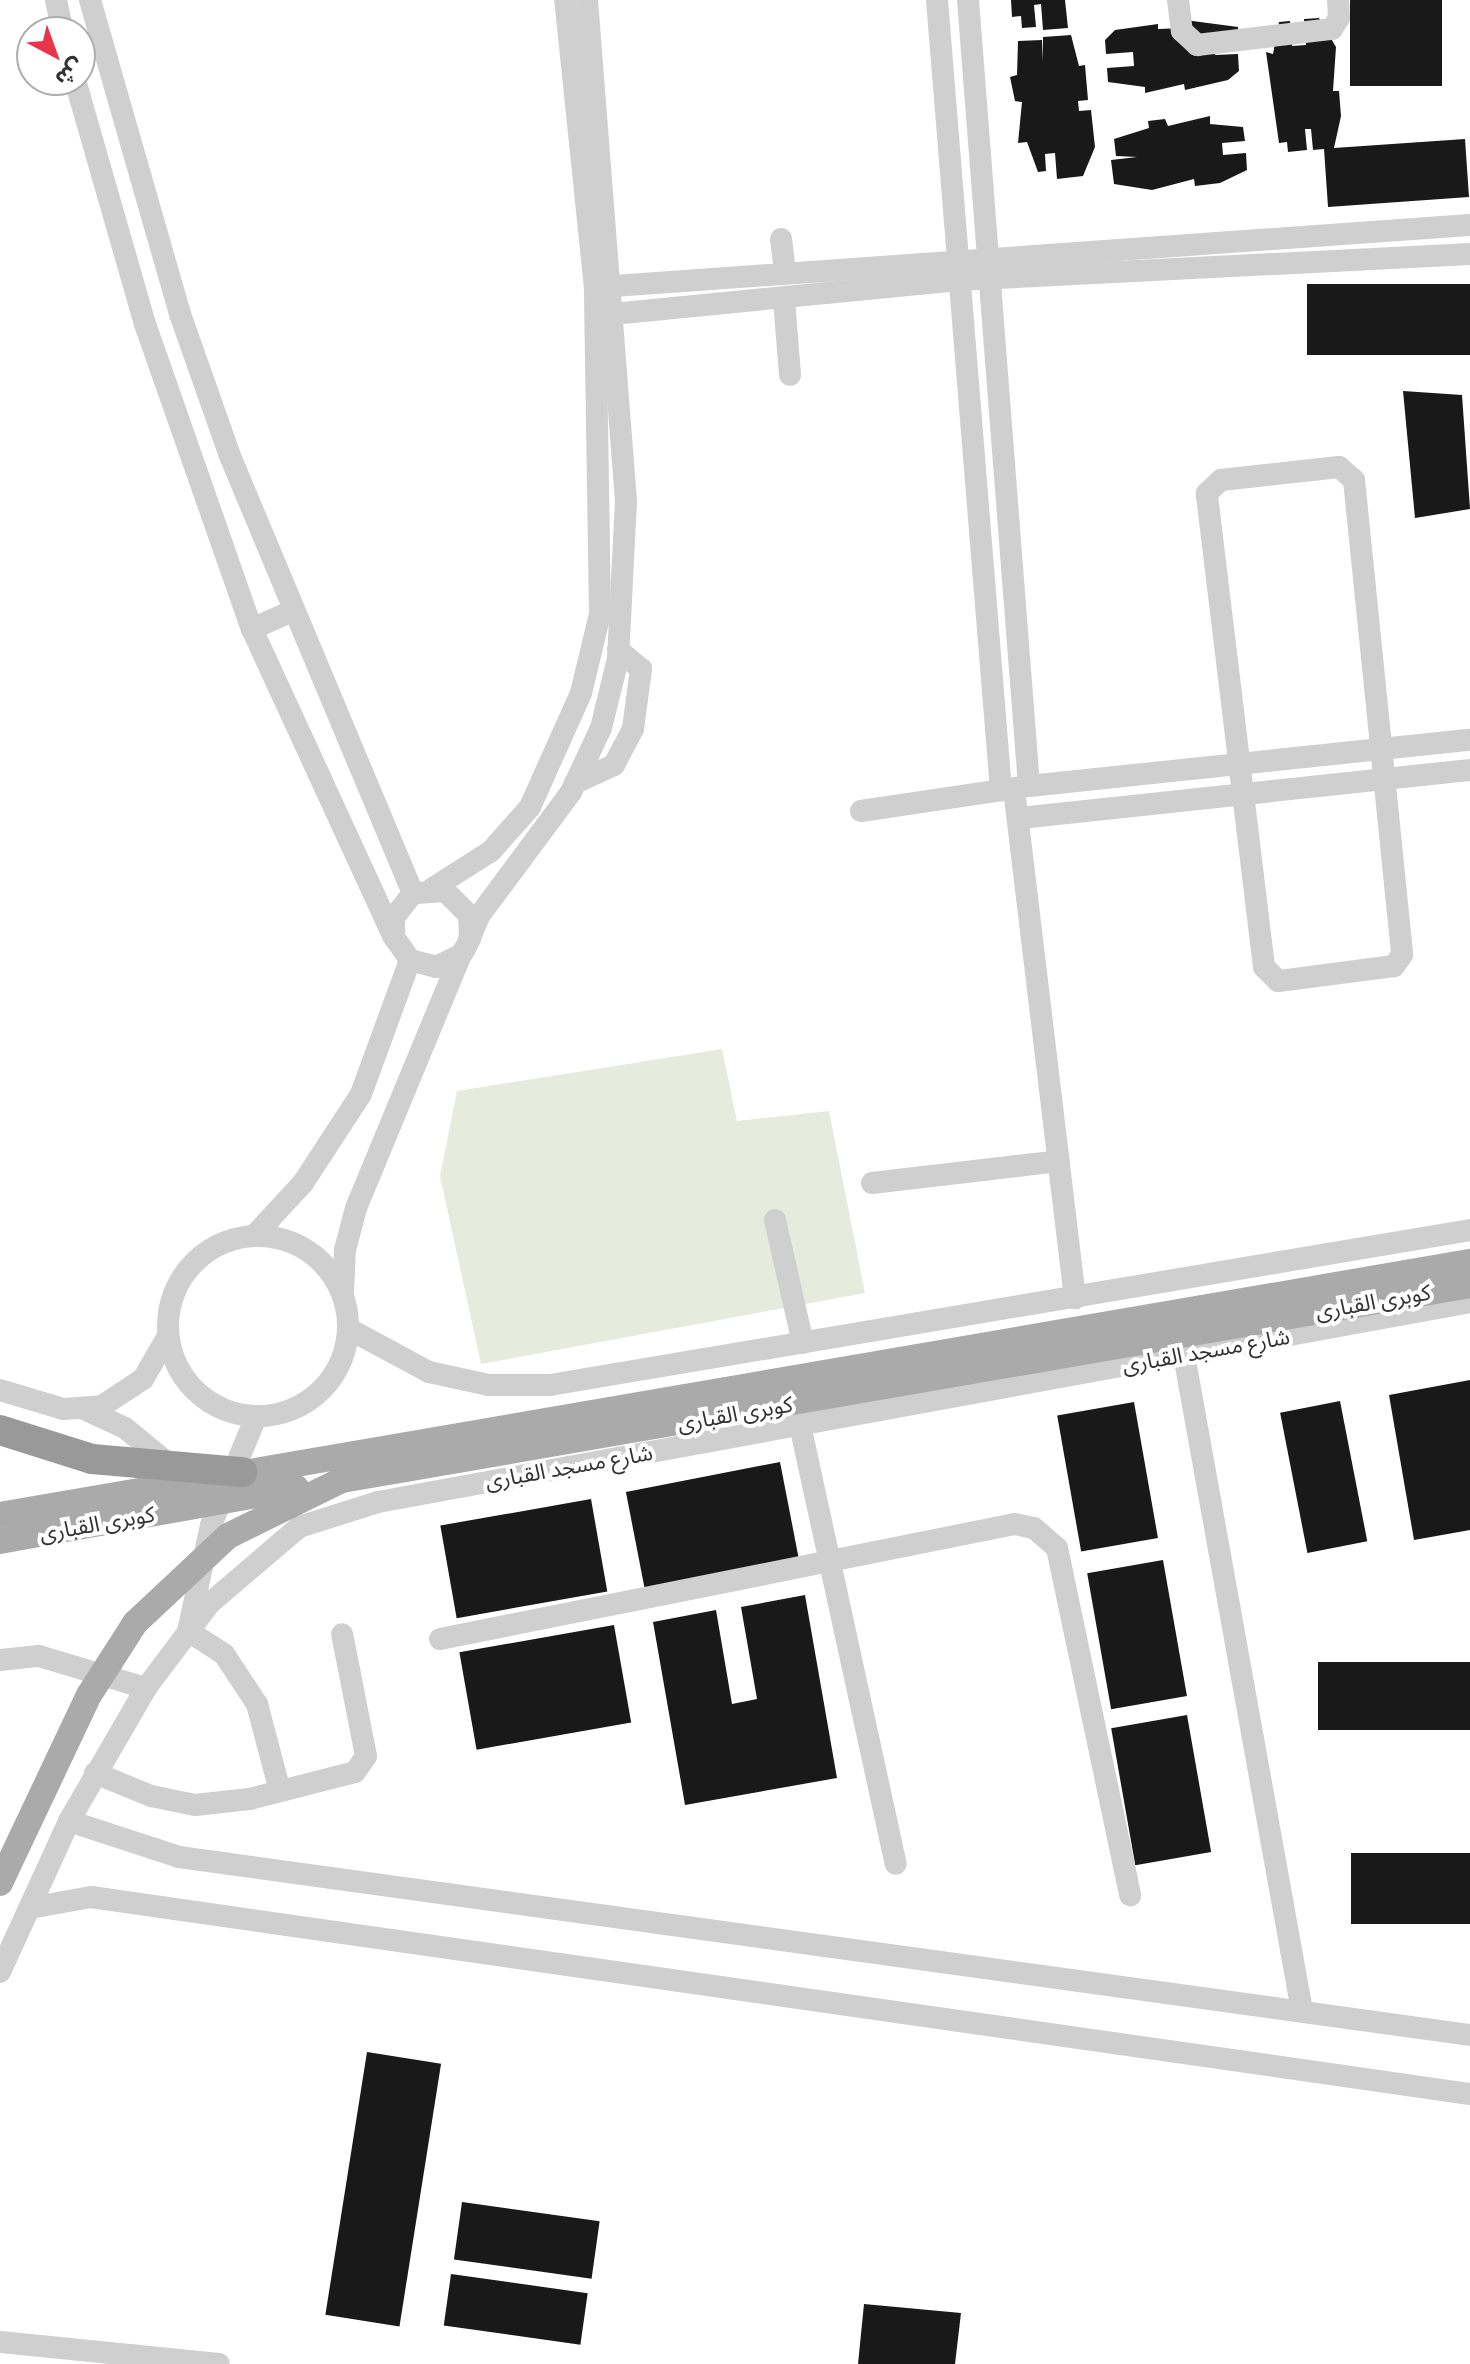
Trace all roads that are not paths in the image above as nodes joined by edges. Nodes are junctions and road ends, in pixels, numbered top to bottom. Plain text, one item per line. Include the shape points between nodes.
1 (90, 0) edge
2 (565, 0) edge
3 (587, 0) edge
4 (937, 0) edge
5 (968, 0) edge
6 (1178, 0) edge
7 (1338, 0) edge
8 (80, 96) edge
9 (1470, 225) edge
10 (781, 239) dead end
11 (1470, 254) edge
12 (988, 268) junction
13 (958, 270) junction
14 (785, 273) junction
15 (603, 286) junction
16 (784, 300) junction
17 (604, 315) junction
18 (790, 375) dead end
19 (292, 611) junction
20 (252, 629) junction
21 (1470, 740) edge
22 (1381, 750) junction
23 (1240, 767) junction
24 (1470, 770) edge
25 (1384, 779) junction
26 (1015, 788) junction
27 (1243, 794) junction
28 (861, 811) dead end
29 (1020, 818) junction
30 (423, 891) junction
31 (394, 937) junction
32 (465, 947) junction
33 (410, 960) junction
34 (1059, 1161) junction
35 (872, 1183) dead end
36 (775, 1220) dead end
37 (1470, 1230) edge
38 (255, 1235) junction
39 (1470, 1262) edge
40 (1470, 1285) edge
41 (343, 1293) junction
42 (1075, 1298) junction
43 (1470, 1302) edge
44 (349, 1329) junction
45 (168, 1336) junction
46 (803, 1343) junction
47 (1184, 1355) junction
48 (0, 1390) edge
49 (86, 1410) junction
50 (256, 1417) junction
51 (800, 1425) junction
52 (0, 1430) edge
53 (242, 1472) junction
54 (342, 1480) junction
55 (0, 1515) edge
56 (211, 1525) junction
57 (0, 1541) edge
58 (831, 1566) junction
59 (188, 1631) junction
60 (342, 1634) dead end
61 (440, 1639) dead end
62 (0, 1660) edge
63 (146, 1688) junction
64 (95, 1773) junction
65 (280, 1791) junction
66 (69, 1821) junction
67 (896, 1864) dead end
68 (0, 1883) edge
69 (1130, 1895) dead end
70 (30, 1908) junction
71 (0, 1972) edge
72 (1302, 2011) junction
73 (1470, 2035) edge
74 (1470, 2094) edge
75 (0, 2342) edge
76 (112, 2358) edge
77 (219, 2364) edge

1 - 19 street via 180,314
2 - 15 street
3 - 15 street
4 - 13 street
5 - 12 street
6 - 7 street via 1182,31 1197,45 1332,29 1339,18
8 - 20 street via 145,324
9 - 12 street
10 - 14 street
11 - 12 street
12 - 13 street
12 - 26 street
13 - 14 street
13 - 16 street
13 - 26 street
14 - 15 street
15 - 17 street
16 - 17 street
16 - 18 street
17 - 30 street via 602,560 590,667 530,807 491,851
17 - 32 street via 626,501 618,650 609,706 575,783
19 - 20 street
19 - 30 street
20 - 31 street
21 - 22 street
22 - 23 street
22 - 23 street via 1354,480 1339,467 1221,480 1207,493
22 - 25 street
23 - 26 street
23 - 27 street
24 - 25 street
25 - 27 street
25 - 27 street via 1399,961 1278,981 1264,967
26 - 28 street
26 - 29 street
27 - 29 street
29 - 34 street
30 - 31 street via 394,917
30 - 32 street via 464,904
31 - 33 street
32 - 33 street via 436,967
32 - 41 street via 356,1208 345,1250
33 - 38 street via 390,1029 344,1125 303,1183
34 - 35 street
34 - 42 street
36 - 46 street
37 - 42 street
38 - 41 street via 308,1250
38 - 45 street via 219,1244 190,1267 172,1300
39 - 53 main road, كوبرى القبارى, bridge
40 - 54 main road, كوبرى القبارى
41 - 44 street
42 - 46 street
43 - 47 street, شارع مسجد القبارى
44 - 46 street via 429,1372 519,1386
44 - 50 street via 341,1363 321,1392 291,1411
45 - 49 street via 143,1379 117,1400
45 - 50 street via 191,1387 220,1409
47 - 51 street, شارع مسجد القبارى
47 - 72 street
48 - 49 street
49 - 56 street via 160,1454
50 - 56 street
51 - 58 street
51 - 59 street, شارع مسجد القبارى via 322,1517 254,1559
52 - 53 highway, bridge via 92,1459
53 - 55 main road, كوبرى القبارى, bridge
54 - 57 main road, كوبرى القبارى, bridge
54 - 68 main road, bridge via 228,1536 135,1623 89,1695
56 - 59 street
58 - 61 street
58 - 67 street
58 - 69 street via 1015,1524 1047,1535 1057,1548
59 - 63 street, شارع مسجد القبارى
59 - 65 street via 224,1654 257,1704
60 - 65 street via 363,1765
62 - 63 street via 39,1656
63 - 64 street, شارع مسجد القبارى
64 - 65 street via 172,1803 219,1804
64 - 66 street, شارع مسجد القبارى
66 - 70 street, شارع مسجد القبارى
66 - 72 street via 132,1846 192,1859
70 - 71 street, شارع مسجد القبارى
70 - 74 street via 91,1897
72 - 73 street
75 - 76 street
76 - 77 street

